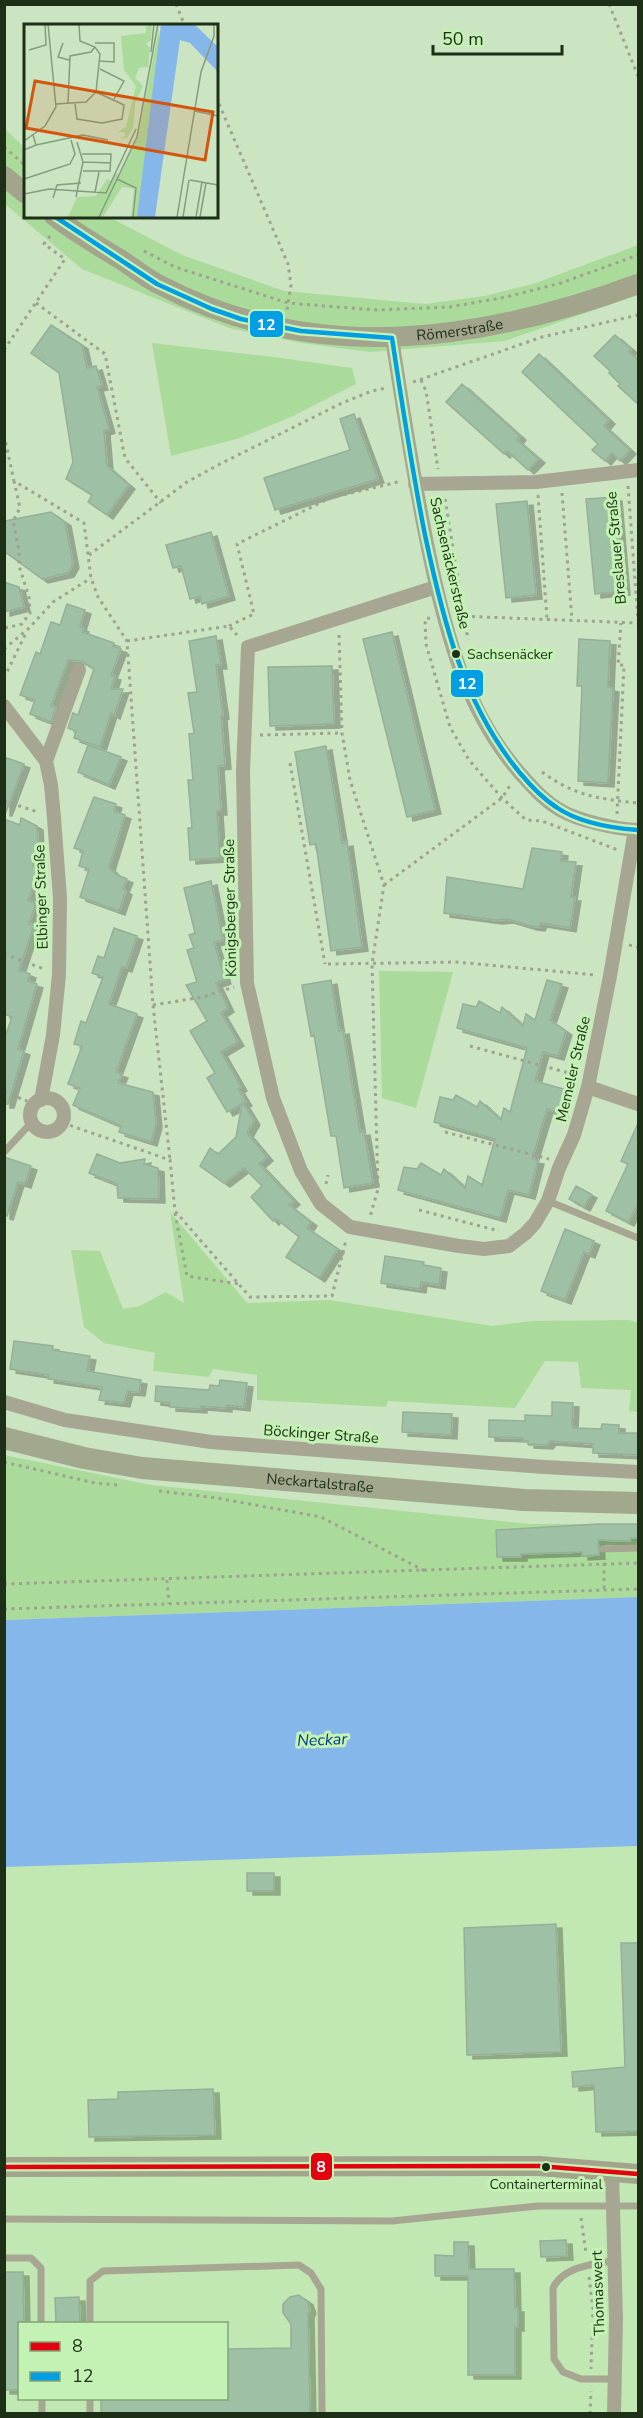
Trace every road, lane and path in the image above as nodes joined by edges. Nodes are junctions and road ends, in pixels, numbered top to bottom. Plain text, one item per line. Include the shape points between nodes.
1 (176, 4) edge
2 (609, 4) edge
3 (184, 24) edge
4 (639, 76) edge
5 (218, 102) edge
6 (4, 147) edge
7 (24, 164) edge
8 (4, 176) edge
9 (24, 192) edge
10 (57, 219) edge
11 (136, 247) dead end
12 (639, 255) edge
13 (639, 284) edge
14 (36, 303) junction
15 (288, 303) junction
16 (639, 315) edge
17 (282, 330) junction
18 (392, 338) junction
19 (4, 350) edge
20 (421, 380) junction
21 (399, 385) junction
22 (4, 435) edge
23 (632, 471) edge
24 (561, 480) junction
25 (15, 481) junction
26 (414, 481) junction
27 (536, 482) junction
28 (442, 483) junction
29 (161, 503) junction
30 (89, 555) junction
31 (91, 578) junction
32 (436, 587) junction
33 (444, 616) junction
34 (463, 616) junction
35 (338, 618) junction
36 (547, 619) junction
37 (572, 620) junction
38 (621, 622) junction
39 (639, 622) edge
40 (229, 626) junction
41 (5, 628) edge
42 (28, 629) junction
43 (127, 640) junction
44 (248, 647) junction
45 (4, 649) edge
46 (470, 650) dead end
47 (79, 670) dead end
48 (4, 678) edge
49 (4, 706) edge
50 (342, 733) junction
51 (245, 735) junction
52 (46, 761) junction
53 (290, 763) dead end
54 (534, 764) dead end
55 (520, 773) junction
56 (501, 798) junction
57 (4, 801) edge
58 (618, 801) junction
59 (639, 803) edge
60 (54, 818) junction
61 (616, 828) junction
62 (637, 830) edge
63 (630, 853) junction
64 (384, 885) junction
65 (4, 954) edge
66 (372, 964) junction
67 (59, 975) junction
68 (610, 976) junction
69 (248, 983) junction
70 (153, 1005) junction
71 (470, 1046) dead end
72 (589, 1083) junction
73 (4, 1092) edge
74 (16, 1096) dead end
75 (41, 1100) junction
76 (639, 1104) edge
77 (32, 1122) junction
78 (63, 1123) junction
79 (445, 1132) dead end
80 (5, 1151) edge
81 (170, 1160) junction
82 (562, 1163) junction
83 (548, 1201) junction
84 (419, 1210) dead end
85 (175, 1211) junction
86 (350, 1227) junction
87 (366, 1231) junction
88 (520, 1238) junction
89 (639, 1238) edge
90 (459, 1246) joint
91 (240, 1284) junction
92 (4, 1402) edge
93 (4, 1438) edge
94 (4, 1462) edge
95 (639, 1472) edge
96 (128, 1487) dead end
97 (150, 1490) dead end
98 (639, 1503) edge
99 (639, 1548) edge
100 (603, 1549) dead end
101 (604, 1563) junction
102 (639, 1563) edge
103 (427, 1571) junction
104 (167, 1580) junction
105 (4, 1584) edge
106 (639, 1589) edge
107 (604, 1590) junction
108 (169, 1604) junction
109 (4, 1609) edge
110 (4, 2167) edge
111 (612, 2172) junction
112 (639, 2174) edge
113 (578, 2204) junction
114 (612, 2205) junction
115 (639, 2206) edge
116 (4, 2219) edge
117 (4, 2258) edge
118 (613, 2261) junction
119 (587, 2265) junction
120 (41, 2322) edge
121 (90, 2322) edge
122 (591, 2379) junction
123 (616, 2379) junction
124 (322, 2414) edge
125 (590, 2414) edge
126 (614, 2414) edge

1 - 3 path
2 - 4 path
5 - 15 path via 288,264
6 - 7 path
8 - 9 main road
10 - 14 path via 44,244 65,259
10 - 17 main road, Römerstraße via 157,284 229,315
11 - 15 path via 175,267
12 - 15 path via 561,283 450,307 376,310
13 - 18 main road, Römerstraße via 543,315 471,330
14 - 19 path
14 - 29 path via 105,354 125,458
15 - 17 path
16 - 20 path via 542,337
17 - 18 main road, Römerstraße
18 - 21 street, Sachsenäckerstraße
20 - 21 path
20 - 28 path
21 - 26 street, Sachsenäckerstraße
21 - 29 path via 342,403 187,482
22 - 25 path
23 - 24 street, Breslauer Straße
23 - 39 path, Breslauer Straße
24 - 27 street, Breslauer Straße
24 - 37 path
25 - 30 path via 84,523
25 - 41 path via 20,508 13,521 30,613 22,624
26 - 28 street, Breslauer Straße
26 - 32 street, Sachsenäckerstraße
26 - 40 path via 330,498 237,544 254,614
27 - 28 street, Breslauer Straße
27 - 36 path
28 - 34 path
29 - 30 path
30 - 31 path
31 - 42 path via 53,603
31 - 43 path via 98,597
32 - 33 street, Sachsenäckerstraße
32 - 35 street
33 - 34 path
33 - 55 street, Sachsenäckerstraße via 463,679 480,717
33 - 56 path via 425,619 425,627 426,644 450,727 469,760
34 - 36 path
34 - 46 path
35 - 44 street
35 - 50 path
36 - 37 path
37 - 38 path
38 - 39 path
38 - 58 path via 618,665 624,665
40 - 43 path
40 - 44 path
42 - 45 path
42 - 48 path
43 - 70 path
44 - 51 street, Königsberger Straße
47 - 52 street, Elbinger Straße
49 - 52 street, Elbinger Straße
50 - 51 path
50 - 64 path via 351,780
51 - 69 street, Königsberger Straße
52 - 60 street, Elbinger Straße
53 - 66 path via 327,964
54 - 58 path via 566,789
55 - 56 path
55 - 61 street, Sachsenäckerstraße via 561,811
56 - 63 path via 526,820 542,821
56 - 64 path
57 - 60 path
58 - 59 path
58 - 61 path
60 - 67 street, Elbinger Straße via 60,898
61 - 62 street, Sachsenäckerstraße
62 - 63 street, Memeler Straße
63 - 68 street, Memeler Straße
64 - 66 path
65 - 67 path, Elbinger Straße
66 - 68 path via 456,962
66 - 87 path via 378,1189
67 - 75 street, Elbinger Straße
68 - 72 street, Memeler Straße
69 - 70 path via 203,997
69 - 86 street, Königsberger Straße via 273,1098 301,1171 321,1204
70 - 81 path
71 - 72 path
72 - 76 street
72 - 82 street, Memeler Straße
73 - 74 path
75 - 77 street, Elbinger Straße via 32,1109
75 - 78 street via 49,1099 63,1108
77 - 78 street via 44,1132 58,1129
77 - 80 lane
78 - 81 path
79 - 82 path
81 - 85 path
82 - 83 street, Memeler Straße
83 - 88 street, Memeler Straße
83 - 89 lane
84 - 88 path
85 - 91 path
85 - 91 path via 187,1276
86 - 87 street, Königsberger Straße
86 - 91 path via 332,1296 250,1297
87 - 90 street, Königsberger Straße
88 - 90 street, Memeler Straße via 509,1246
92 - 95 street, Böckinger Straße via 65,1420 211,1442
93 - 98 main road, Neckartalstraße via 142,1468 524,1500
94 - 96 path
97 - 103 path via 321,1517
99 - 100 lane
101 - 102 path
101 - 103 path
101 - 107 path
103 - 104 path
104 - 105 path
104 - 108 path
106 - 107 path
107 - 108 path
108 - 109 path
110 - 111 main road via 527,2166
111 - 112 main road
111 - 114 street, Thomaswert
113 - 114 lane
113 - 116 lane via 392,2221
113 - 119 path
114 - 115 lane
114 - 118 street, Thomaswert
117 - 120 lane via 31,2258 40,2268
118 - 119 lane
118 - 123 street, Thomaswert
119 - 122 path via 593,2309
119 - 122 lane via 562,2276 553,2288 554,2359 563,2372
121 - 124 lane via 90,2281 103,2271 299,2265 311,2273 321,2289
122 - 123 lane
122 - 125 path
123 - 126 street, Thomaswert

